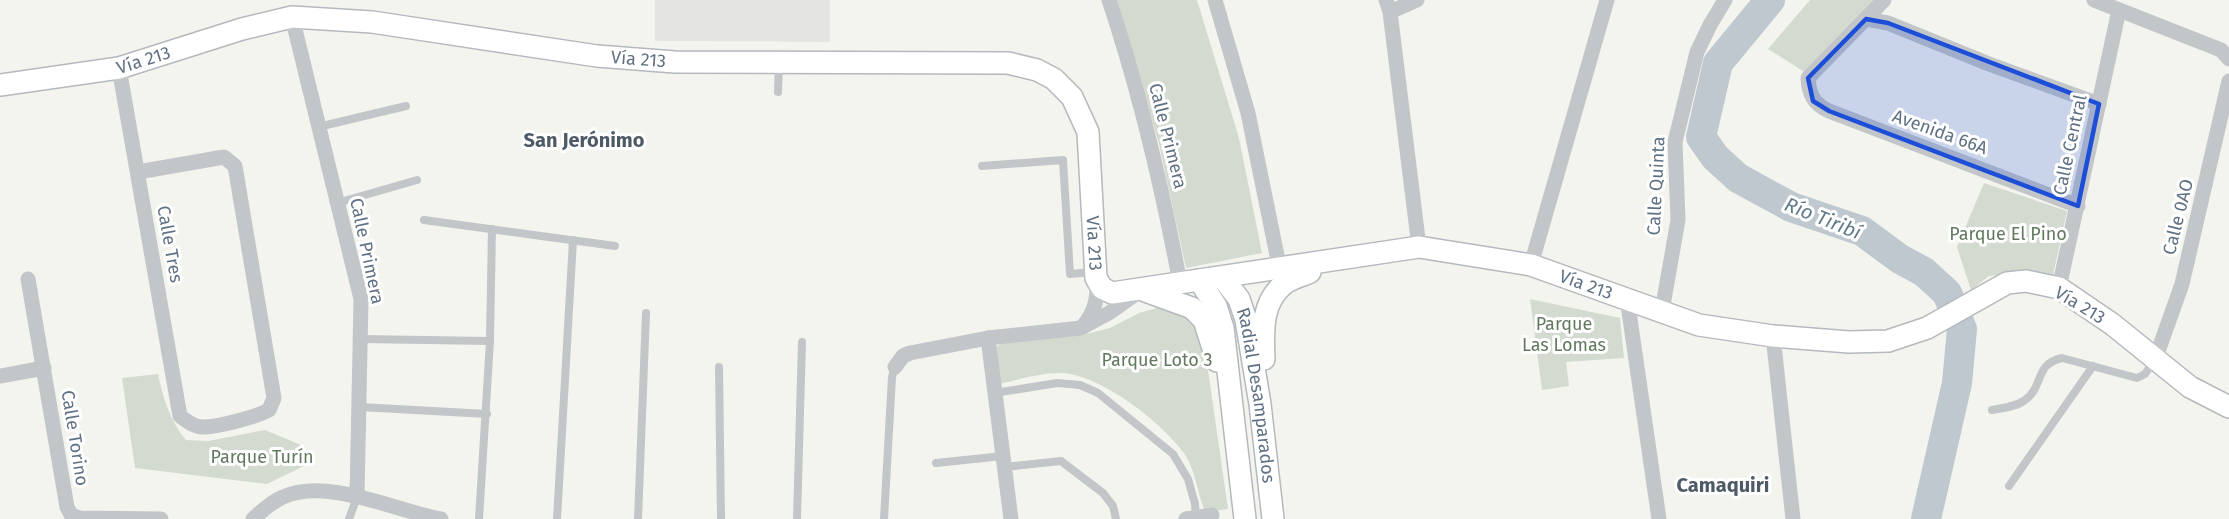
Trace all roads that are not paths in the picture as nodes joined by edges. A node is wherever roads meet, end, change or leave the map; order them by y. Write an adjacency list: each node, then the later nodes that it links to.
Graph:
1 (1109, 0): 37 (street, Calle Primera)
2 (1215, 0): 33 (street)
3 (1417, 0): 8 (street)
4 (1608, 0): 32 (street)
5 (1725, 0): 41 (street, Calle Quinta)
6 (1884, 0): 11 (street)
7 (2094, 0): 10 (street)
8 (1388, 6): 30 (street)
9 (296, 9): 13 (main road, Vía 213); 14 (main road, Vía 213); 20 (street, Calle Primera)
10 (2119, 10): 12 (street); 18 (street, Calle Central)
11 (1866, 19): 18 (street); 25 (street, Avenida 66A)
12 (2225, 54)
13 (778, 63): 17 (lane); 34 (main road, Vía 213)
14 (119, 68): 16 (main road, Vía 213); 22 (street, Calle Tres)
15 (2229, 81): 50 (street, Calle 0AO)
16 (0, 85)
17 (778, 92)
18 (2099, 104): 25 (street, Calle Central)
19 (406, 106): 20 (lane)
20 (318, 127): 24 (street, Calle Primera)
21 (982, 166): 34 (lane)
22 (138, 172): 22 (street, Calle Tres)
23 (417, 180): 24 (lane)
24 (337, 203): 47 (street, Calle Primera)
25 (2078, 206): 38 (street, Calle Central)
26 (424, 220): 27 (lane)
27 (492, 230): 28 (lane); 48 (lane)
28 (573, 240): 29 (lane); 74 (lane)
29 (615, 246)
30 (1419, 247): 31 (main road, Vía 213); 32 (main road, Vía 213)
31 (1347, 257): 33 (main road, Vía 213); 43 (main road)
32 (1531, 265): 40 (main road, Vía 213)
33 (1280, 270): 35 (main road, Vía 213); 43 (main road)
34 (1096, 275): 39 (main road, Vía 213); 44 (street)
35 (1222, 277): 37 (main road, Vía 213); 58 (main road, Radial Desamparados)
36 (28, 279): 54 (street, Calle Torino)
37 (1189, 282): 39 (main road, Vía 213); 57 (main road, Radial Desamparados)
38 (2059, 288): 45 (main road, Vía 213); 50 (main road, Vía 213)
39 (1142, 290): 44 (street); 57 (main road)
40 (1627, 298): 41 (main road, Vía 213); 83 (street)
41 (1662, 311): 45 (main road, Vía 213)
42 (646, 314): 75 (lane)
43 (1263, 323): 58 (main road)
44 (1081, 328): 46 (street)
45 (1773, 336): 84 (street)
46 (988, 338): 53 (street); 56 (street)
47 (361, 339): 48 (lane); 60 (street, Calle Primera)
48 (490, 341): 62 (lane)
49 (802, 342): 77 (lane)
50 (2155, 360): 51 (lane); 59 (main road, Vía 213)
51 (2093, 366): 61 (lane); 65 (lane)
52 (719, 367): 76 (lane)
53 (895, 367): 78 (lane)
54 (44, 368): 55 (street); 70 (street, Calle Torino)
55 (0, 376)
56 (995, 393): 63 (street); 69 (lane)
57 (1232, 403): 81 (main road, Radial Desamparados)
58 (1260, 404): 82 (main road, Radial Desamparados)
59 (2229, 406)
60 (360, 407): 62 (lane); 66 (street, Calle Primera)
61 (1992, 410)
62 (487, 414): 73 (lane)
63 (1004, 461): 64 (lane); 79 (street); 80 (lane)
64 (936, 463)
65 (2009, 486)
66 (357, 497): 68 (street); 71 (street); 72 (lane)
67 (1212, 515): 69 (street)
68 (433, 518)
69 (1191, 518)
70 (160, 519)
71 (253, 519)
72 (348, 519)
73 (479, 519)
74 (557, 519)
75 (638, 519)
76 (721, 519)
77 (797, 519)
78 (884, 519)
79 (1011, 519)
80 (1116, 519)
81 (1245, 519)
82 (1273, 519)
83 (1659, 519)
84 (1793, 519)

